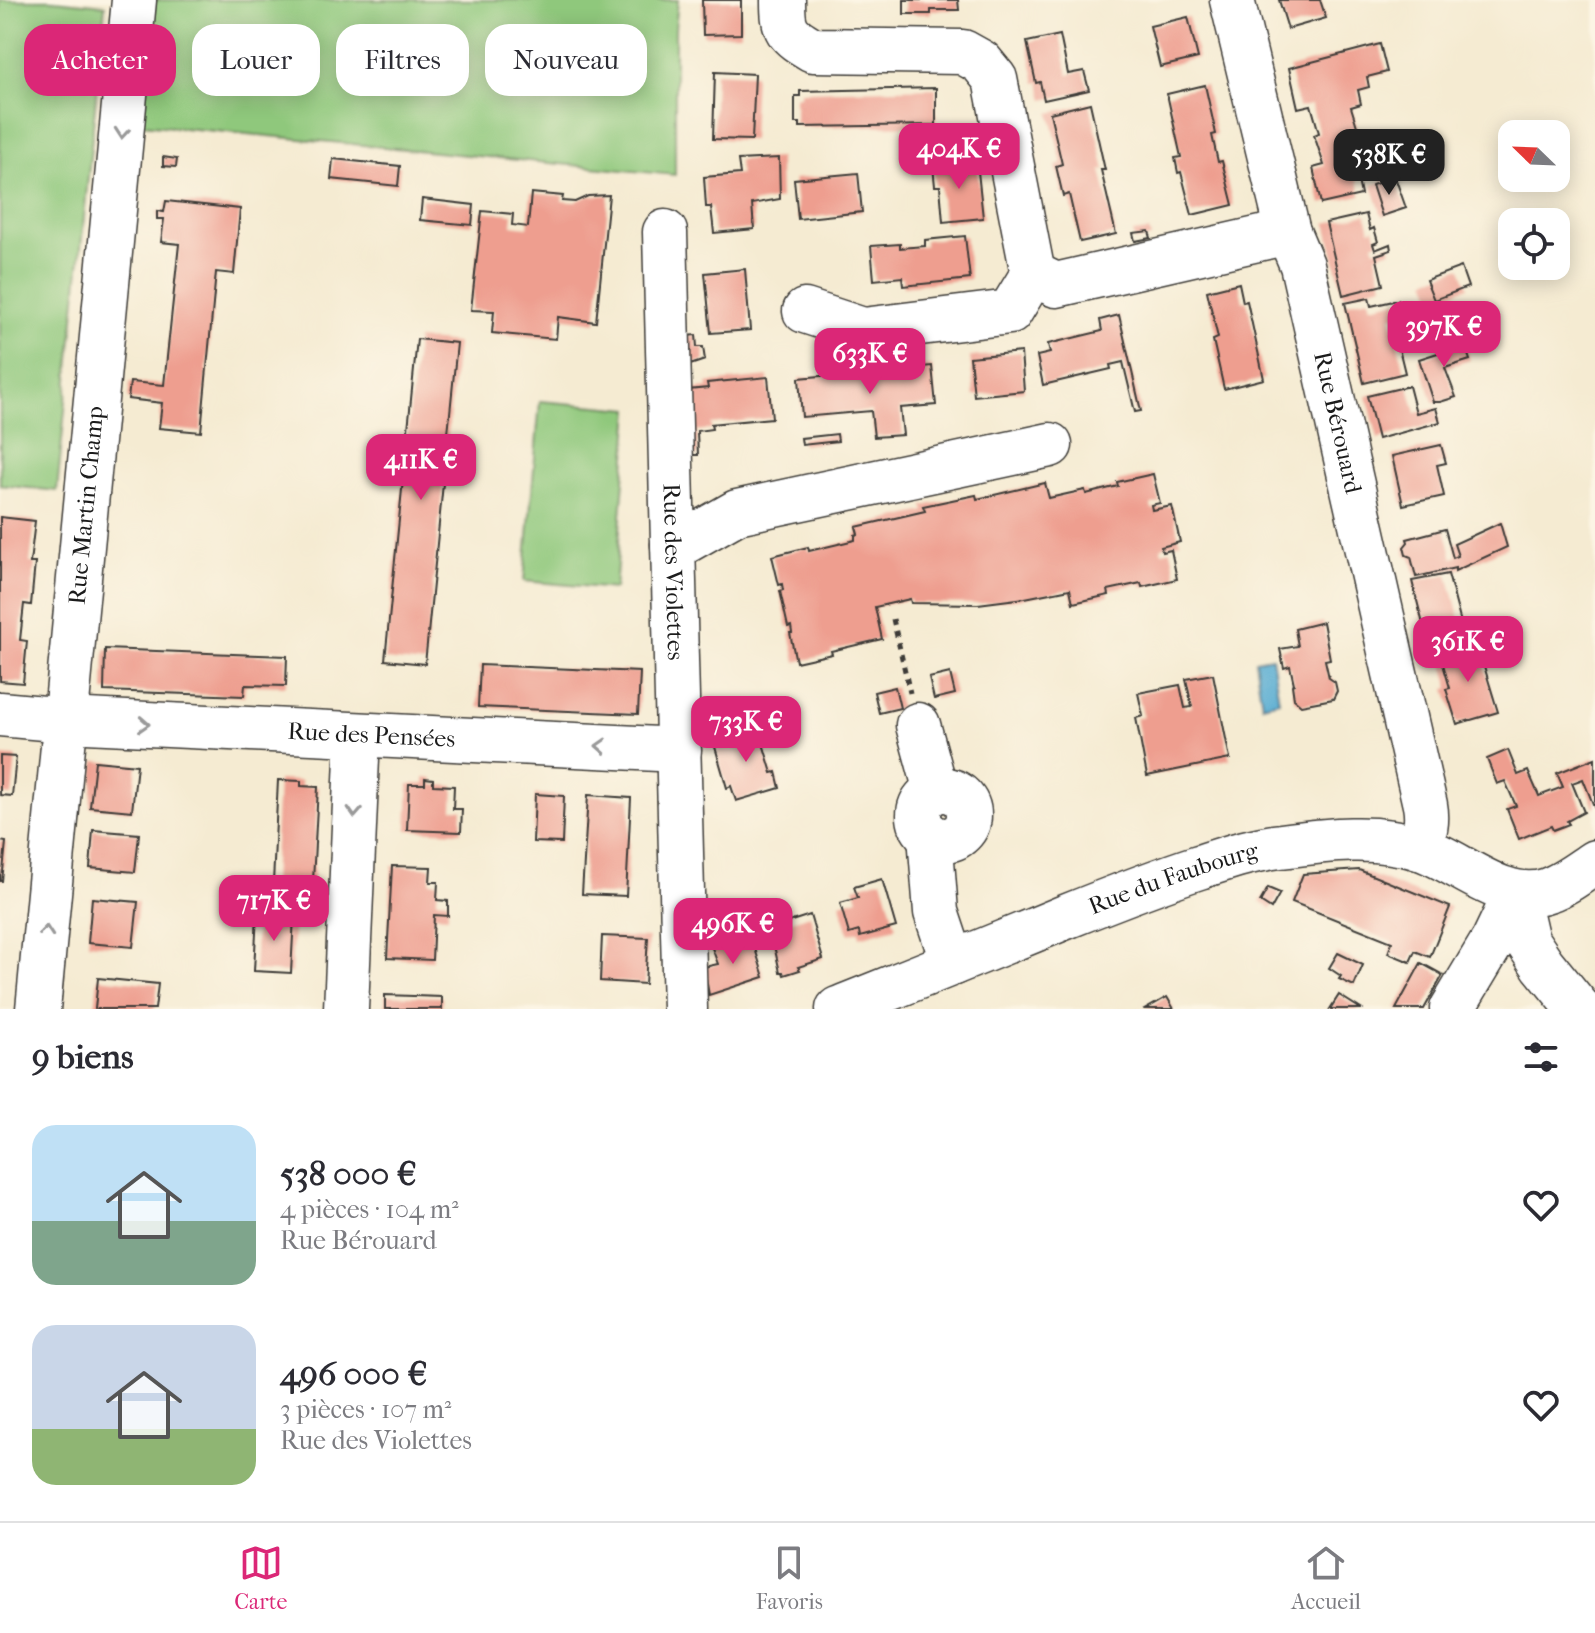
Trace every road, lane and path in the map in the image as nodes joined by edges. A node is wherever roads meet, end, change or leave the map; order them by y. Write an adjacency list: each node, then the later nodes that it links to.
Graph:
1 (134, 0): 12 (street, Rue Martin Champ, one-way to 12)
2 (783, 0): 6 (street)
3 (1232, 0): 5 (street, Rue Bérouard)
4 (665, 232): 9 (street, Rue des Violettes)
5 (1288, 232): 6 (street); 16 (street, Rue Bérouard)
6 (1033, 274): 7 (street)
7 (805, 311)
8 (1050, 445): 9 (street)
9 (673, 545): 15 (street, Rue des Violettes)
10 (893, 619): 13 (path)
11 (0, 714): 12 (street, Rue des Pensées)
12 (66, 720): 14 (street, Rue des Pensées, one-way to 14); 20 (street, Rue Martin Champ, one-way to 12)
13 (918, 725): 19 (street)
14 (358, 735): 15 (street, Rue des Pensées, one-way to 14); 21 (street, one-way to 21)
15 (679, 750): 22 (street, Rue des Violettes)
16 (1419, 848): 18 (street, Rue du Faubourg); 19 (street, Rue du Faubourg)
17 (1595, 862): 18 (street)
18 (1516, 893): 24 (street); 25 (street)
19 (953, 963): 23 (street, Rue du Faubourg)
20 (38, 1009)
21 (346, 1009)
22 (685, 1009)
23 (838, 1009)
24 (1452, 1009)
25 (1579, 1009)

